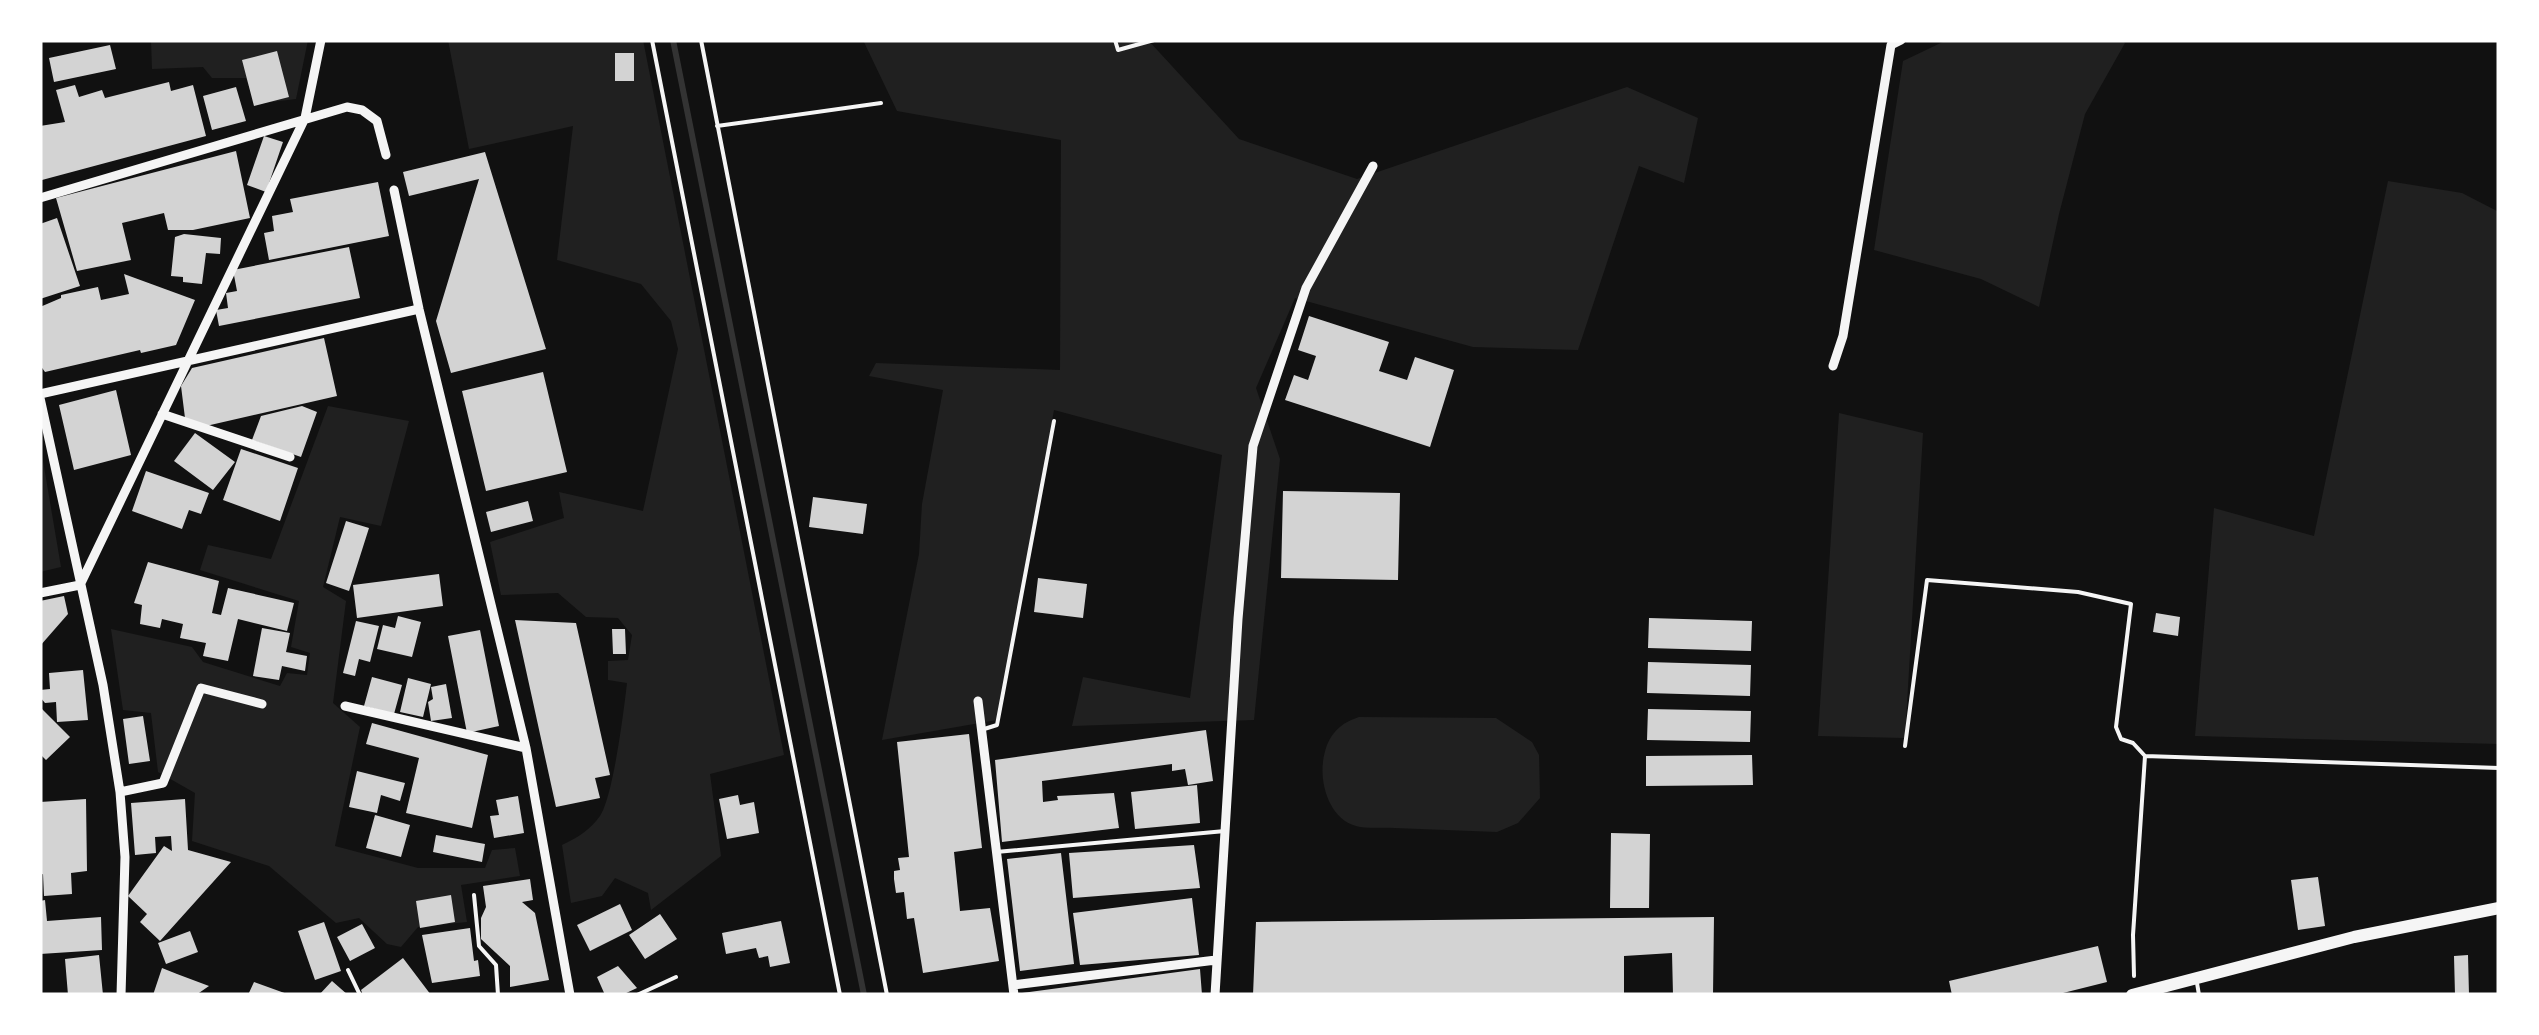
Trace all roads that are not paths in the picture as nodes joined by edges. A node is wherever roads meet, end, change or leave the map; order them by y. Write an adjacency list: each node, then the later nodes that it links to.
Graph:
1 (322, 40): 3 (street)
2 (1901, 40): 10 (street)
3 (305, 118): 4 (street); 7 (street); 9 (street)
4 (386, 155)
5 (1373, 166): 23 (street)
6 (394, 190): 8 (street)
7 (40, 198)
8 (418, 309): 9 (street); 21 (street)
9 (187, 358): 11 (street); 12 (street)
10 (1833, 366)
11 (40, 396): 15 (street)
12 (162, 414): 14 (street); 15 (street)
13 (1054, 421): 20 (lane)
14 (290, 457)
15 (80, 585): 16 (street); 22 (street)
16 (40, 594)
17 (978, 701): 20 (street)
18 (262, 704): 22 (street)
19 (345, 706): 21 (street)
20 (981, 730): 24 (street)
21 (526, 748): 35 (street)
22 (120, 792): 32 (street)
23 (1225, 830): 24 (lane); 27 (street)
24 (996, 852): 31 (street)
25 (474, 896): 34 (lane)
26 (2499, 908): 30 (main road)
27 (1216, 960): 31 (street); 37 (street)
28 (348, 970): 33 (lane)
29 (676, 977): 36 (lane)
30 (2196, 978): 38 (main road); 39 (lane)
31 (1014, 990)
32 (121, 995)
33 (360, 995)
34 (498, 995)
35 (570, 995)
36 (636, 995)
37 (1216, 995)
38 (2133, 995)
39 (2199, 995)

